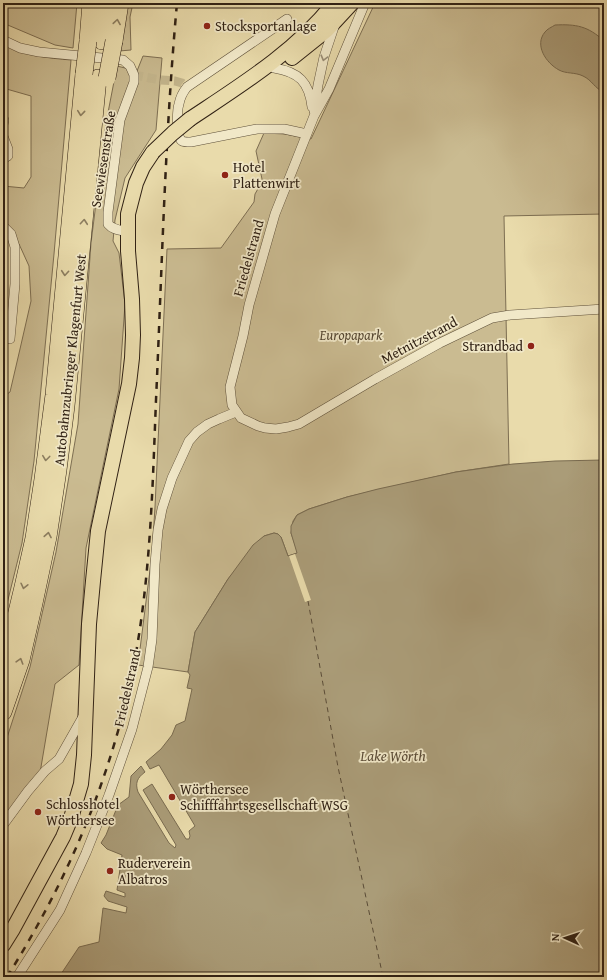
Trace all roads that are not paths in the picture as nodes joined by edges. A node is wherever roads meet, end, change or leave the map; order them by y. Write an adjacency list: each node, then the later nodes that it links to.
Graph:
1 (91, 3): 9 (highway, Autobahnzubringer Klagenfurt West)
2 (105, 3): 9 (highway, Autobahnzubringer Klagenfurt West)
3 (120, 3): 9 (highway, one-way to 3)
4 (365, 3): 7 (street, Friedelstrand)
5 (339, 10): 7 (street); 10 (main road); 12 (main road); 13 (street, Friedelstrand, one-way to 13)
6 (287, 19): 16 (street)
7 (353, 33): 13 (street, Friedelstrand)
8 (3, 40): 20 (street, Seewiesenstraße)
9 (101, 41): 11 (highway, Autobahnzubringer Klagenfurt West, bridge); 11 (highway, bridge)
10 (274, 68): 12 (main road); 13 (street)
11 (97, 76): 24 (highway, Autobahnzubringer Klagenfurt West, one-way to 24); 25 (highway, Autobahnzubringer Klagenfurt West, one-way to 11)
12 (244, 83): 20 (main road, bridge)
13 (314, 116): 16 (street, Friedelstrand)
14 (3, 118): 15 (street)
15 (3, 125)
16 (307, 134): 23 (street, Friedelstrand)
17 (3, 136): 18 (street)
18 (3, 159)
19 (3, 226): 22 (street)
20 (128, 232): 26 (main road)
21 (604, 309): 23 (street, Metnitzstrand)
22 (10, 339)
23 (236, 412): 29 (street, Friedelstrand)
24 (3, 670)
25 (3, 712)
26 (85, 714): 27 (street); 28 (main road)
27 (3, 825)
28 (3, 944)
29 (17, 977)

